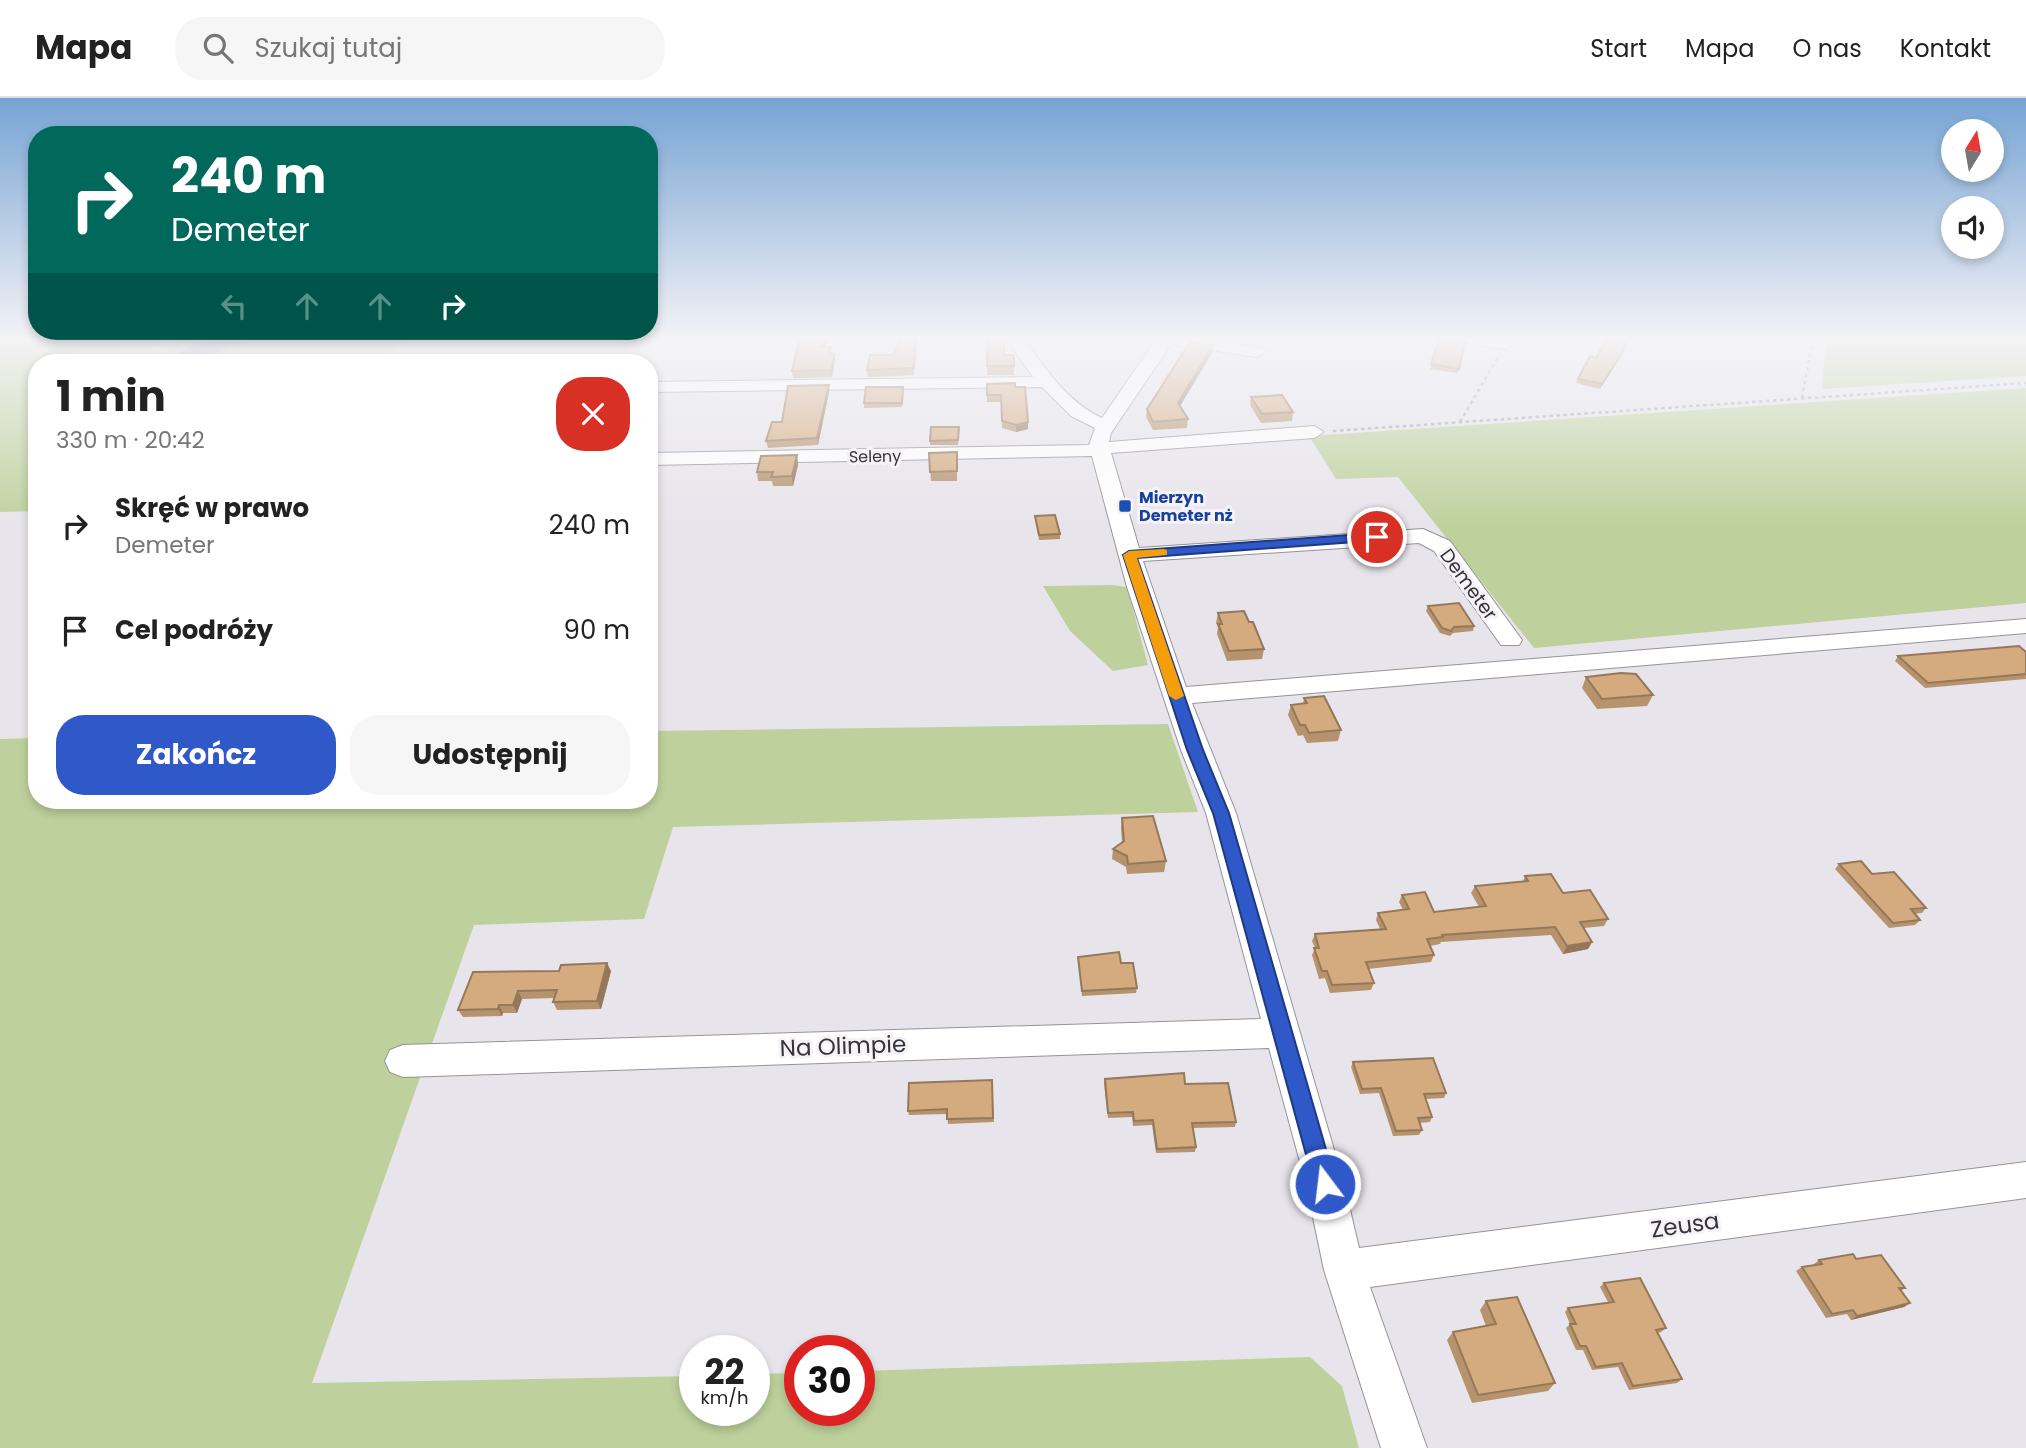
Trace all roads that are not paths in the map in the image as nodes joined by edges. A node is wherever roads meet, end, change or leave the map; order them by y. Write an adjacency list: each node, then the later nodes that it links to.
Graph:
1 (1067, 401): 4 (street)
2 (1127, 401): 4 (street)
3 (1314, 432): 4 (street, Seleny)
4 (1103, 438): 5 (street, Seleny); 6 (street)
5 (658, 459)
6 (1129, 555): 8 (street, Demeter); 9 (street)
7 (2026, 626): 9 (street)
8 (1510, 640)
9 (1177, 696): 10 (street)
10 (1283, 1033): 11 (street, Na Olimpie); 13 (street)
11 (403, 1062)
12 (2026, 1180): 13 (street, Zeusa)
13 (1344, 1270): 14 (street)
14 (1404, 1448)

